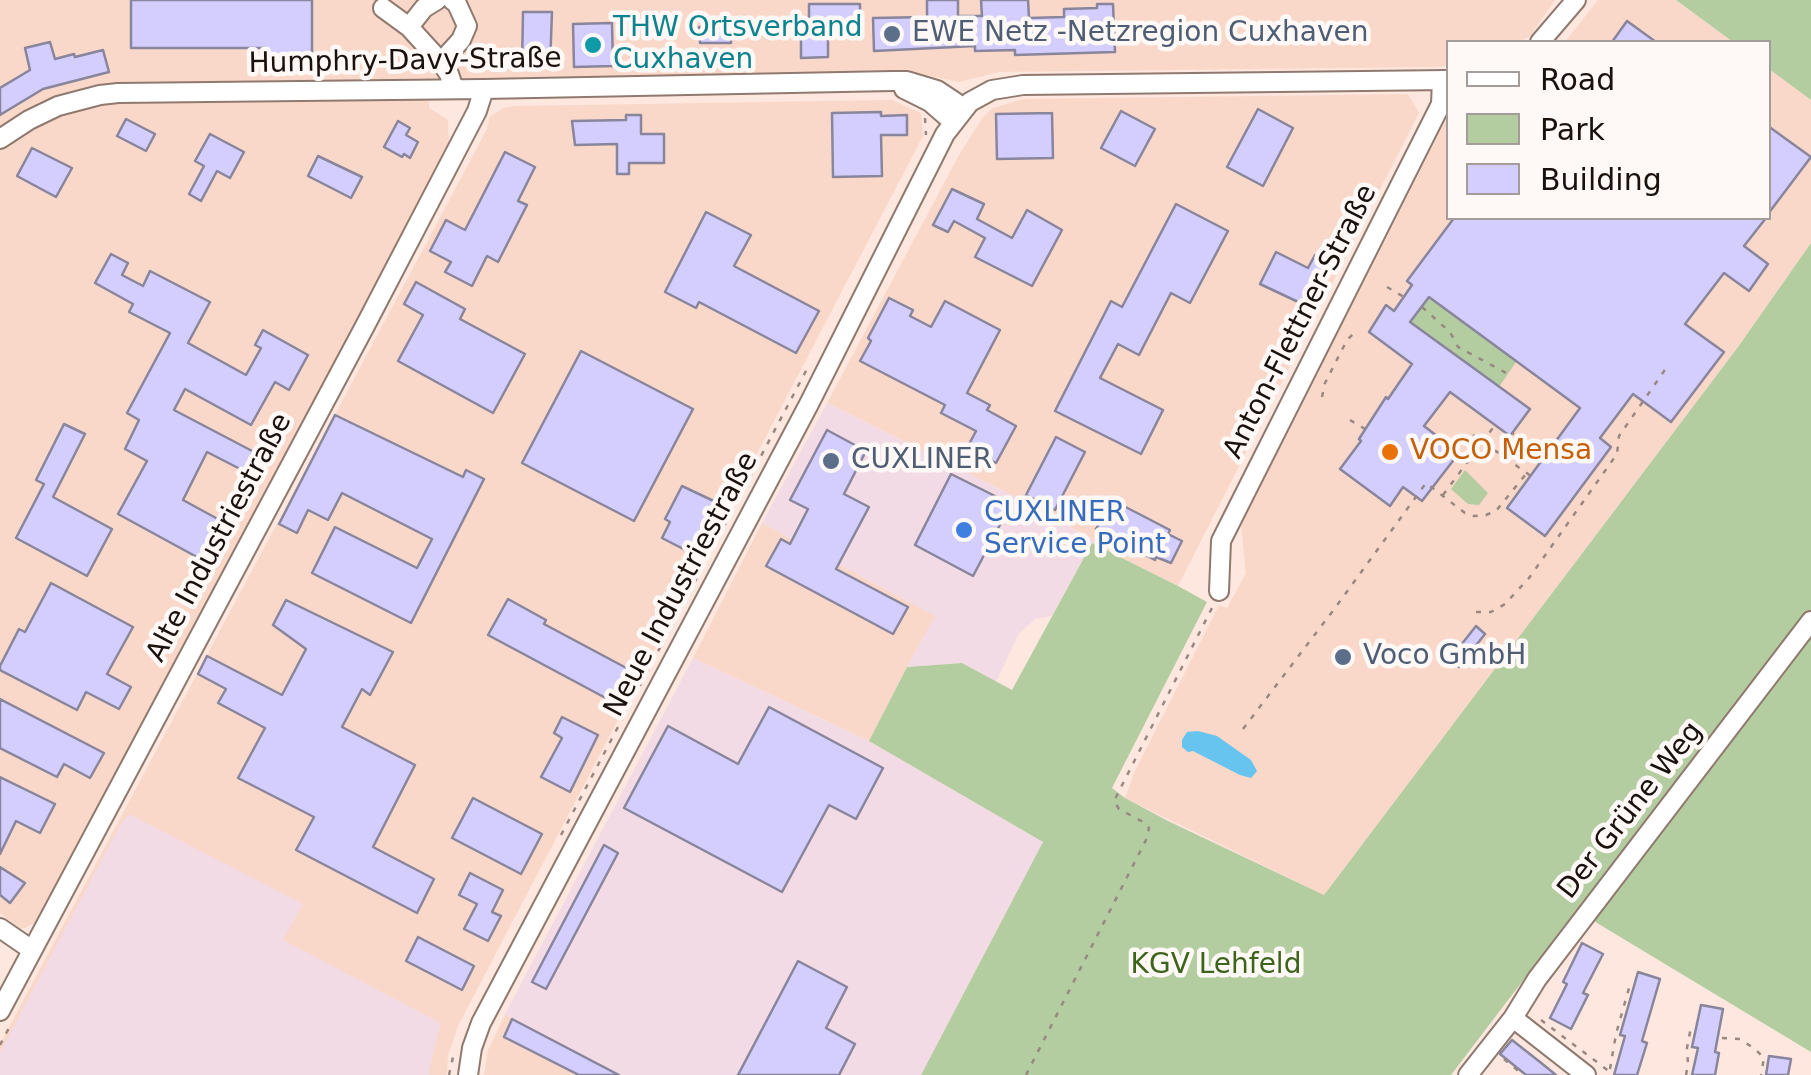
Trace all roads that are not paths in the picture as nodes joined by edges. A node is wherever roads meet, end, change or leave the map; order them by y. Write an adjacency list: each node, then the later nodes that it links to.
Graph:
1 (437, 0): 6 (street)
2 (452, 0): 9 (street)
3 (1576, 0): 7 (street)
4 (1584, 0): 8 (street)
5 (383, 8): 6 (street)
6 (408, 26): 9 (street)
7 (1542, 40)
8 (1552, 40)
9 (442, 62): 12 (street)
10 (1446, 79): 13 (street); 15 (street, Anton-Flettner-Straße)
11 (484, 89): 12 (street, Humphry-Davy-Straße); 13 (street, Humphry-Davy-Straße); 18 (street, Alte Industriestraße)
12 (454, 90): 14 (street, Humphry-Davy-Straße)
13 (958, 115): 21 (street, Neue Industriestraße)
14 (0, 140)
15 (1216, 598)
16 (1811, 622): 20 (street, Der Grüne Weg)
17 (0, 928): 18 (street)
18 (32, 950): 19 (street, Alte Industriestraße)
19 (0, 1011)
20 (1512, 1018): 22 (street, Der Grüne Weg); 23 (street)
21 (468, 1075)
22 (1468, 1075)
23 (1586, 1075)

